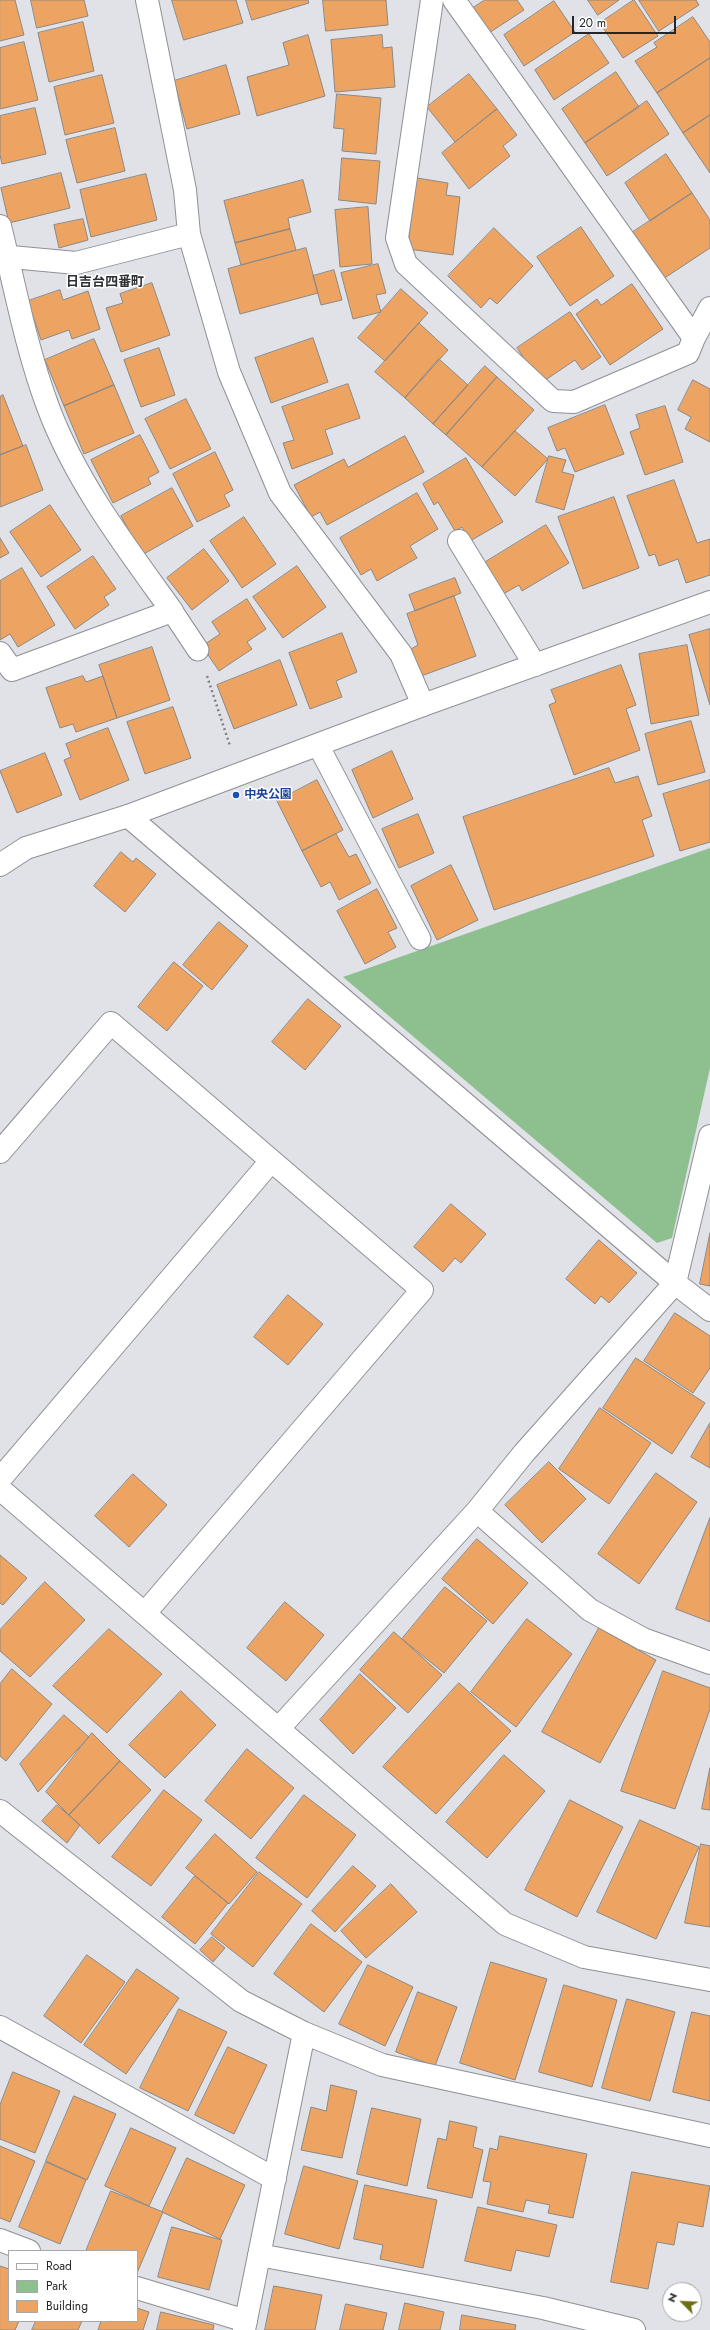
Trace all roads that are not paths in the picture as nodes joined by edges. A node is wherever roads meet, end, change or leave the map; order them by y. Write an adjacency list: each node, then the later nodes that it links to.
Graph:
1 (148, 0): 5 (street)
2 (432, 0): 8 (street)
3 (454, 0): 8 (street)
4 (0, 226): 6 (street)
5 (189, 234): 6 (street); 15 (street)
6 (4, 256): 11 (street)
7 (710, 308): 8 (street)
8 (694, 338)
9 (459, 541): 14 (street)
10 (710, 602): 14 (street)
11 (172, 611): 12 (lane); 13 (street)
12 (198, 650)
13 (0, 653)
14 (536, 665): 15 (street)
15 (423, 705): 16 (street)
16 (318, 745): 17 (street); 19 (lane)
17 (128, 816): 18 (street); 23 (street)
18 (0, 865)
19 (420, 940)
20 (710, 1136): 23 (street)
21 (0, 1152): 22 (street)
22 (271, 1161): 25 (street); 28 (street)
23 (674, 1283): 24 (street); 27 (street)
24 (710, 1310)
25 (0, 1479)
26 (0, 1489): 28 (street)
27 (477, 1511): 29 (street); 30 (street)
28 (145, 1613): 30 (street)
29 (710, 1663)
30 (279, 1728): 32 (street)
31 (0, 1811): 34 (street)
32 (710, 1980)
33 (0, 2027): 36 (street)
34 (304, 2033): 35 (street); 36 (street)
35 (710, 2136)
36 (275, 2179): 39 (street)
37 (0, 2240): 38 (street)
38 (26, 2250)
39 (260, 2255): 41 (street); 42 (street)
40 (138, 2288): 41 (street)
41 (245, 2326)
42 (634, 2330)

